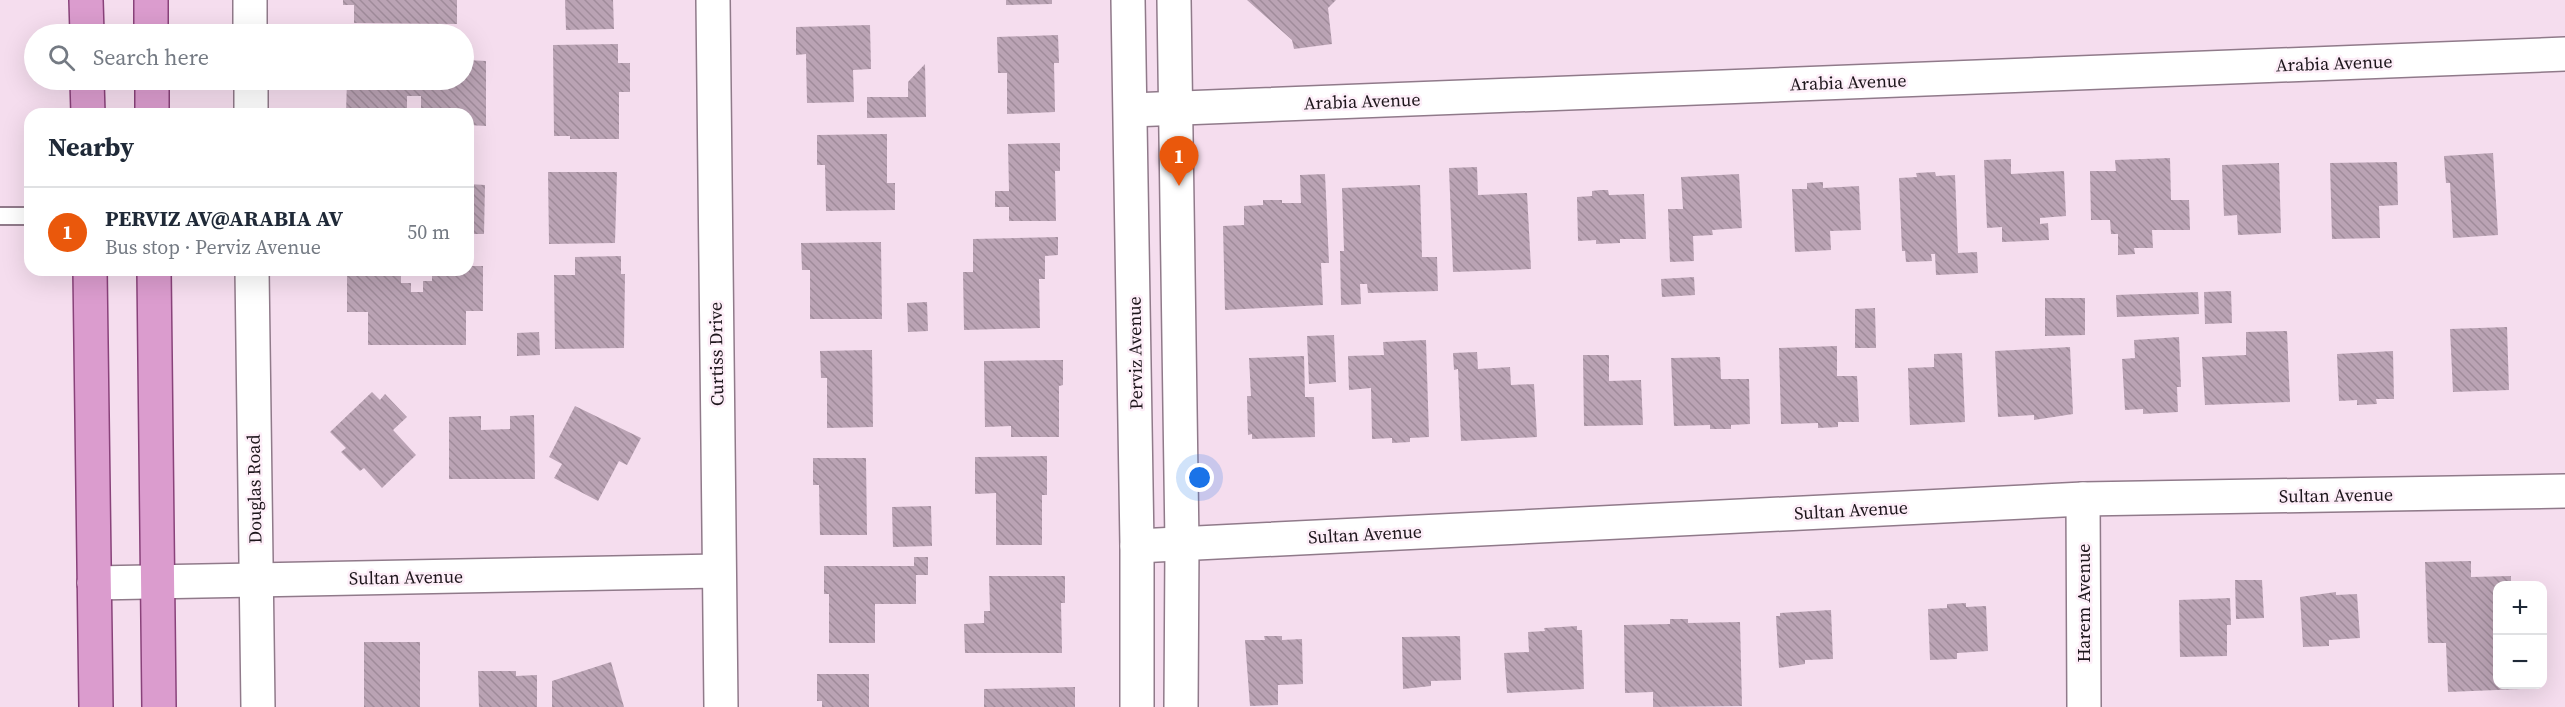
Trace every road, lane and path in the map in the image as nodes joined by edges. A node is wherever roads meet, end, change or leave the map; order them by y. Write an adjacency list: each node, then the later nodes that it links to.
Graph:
1 (86, 0): 7 (main road)
2 (151, 0): 8 (main road)
3 (250, 0): 9 (street)
4 (713, 0): 28 (street, Curtiss Drive)
5 (1128, 0): 18 (street, Perviz Avenue)
6 (1174, 0): 17 (street)
7 (87, 24)
8 (151, 24)
9 (250, 24)
10 (2565, 54): 17 (street, Arabia Avenue)
11 (87, 90): 14 (main road)
12 (152, 90): 15 (main road)
13 (251, 90): 16 (street)
14 (88, 108)
15 (152, 108)
16 (251, 108)
17 (1175, 108): 18 (street, Arabia Avenue); 26 (street)
18 (1131, 110): 27 (street, Perviz Avenue)
19 (0, 216): 20 (lane)
20 (24, 216)
21 (90, 276): 31 (main road)
22 (154, 276): 30 (main road)
23 (252, 276): 29 (street, Douglas Road)
24 (2565, 491): 25 (street, Sultan Avenue)
25 (2083, 498): 26 (street, Sultan Avenue); 38 (street, Harem Avenue)
26 (1182, 544): 27 (street, Sultan Avenue); 37 (street)
27 (1137, 546): 36 (street, Perviz Avenue)
28 (718, 571): 29 (street, Sultan Avenue); 35 (street, Curtiss Drive)
29 (255, 580): 30 (street, Sultan Avenue); 34 (street, Douglas Road)
30 (158, 582): 31 (street, Sultan Avenue); 33 (main road)
31 (94, 583): 32 (main road)
32 (96, 707)
33 (159, 707)
34 (258, 707)
35 (721, 707)
36 (1137, 707)
37 (1181, 707)
38 (2084, 707)

